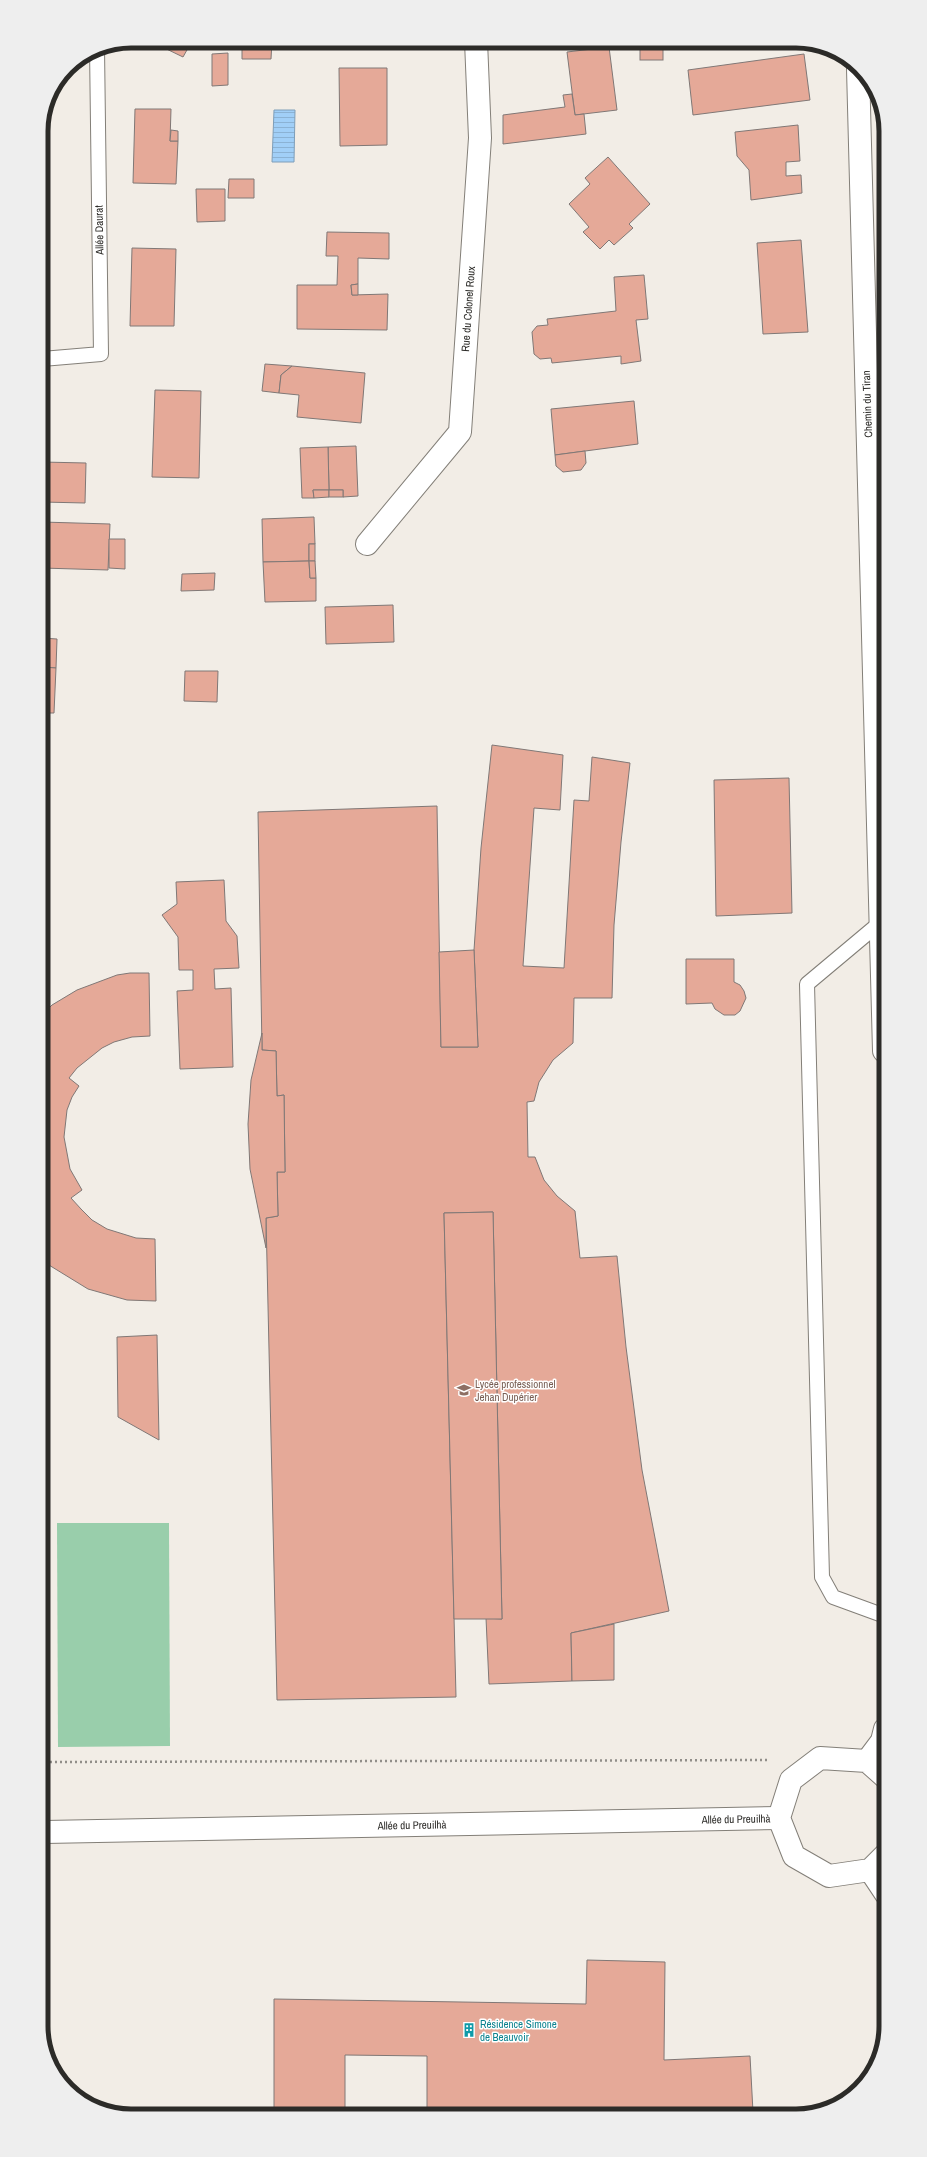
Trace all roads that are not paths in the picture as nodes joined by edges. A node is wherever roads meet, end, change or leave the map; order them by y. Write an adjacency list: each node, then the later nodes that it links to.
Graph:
1 (476, 48): 5 (street, Rue du Colonel Roux)
2 (97, 55): 4 (lane, Allée Daurat)
3 (858, 76): 6 (street, Chemin du Tiran)
4 (48, 358)
5 (367, 544)
6 (879, 848)
7 (879, 924): 8 (lane)
8 (879, 1614)
9 (879, 1745): 10 (street)
10 (867, 1760): 11 (street); 12 (street)
11 (879, 1771)
12 (779, 1818): 13 (street, Allée du Preuilhà); 15 (street)
13 (48, 1832)
14 (879, 1861): 15 (street)
15 (870, 1870): 16 (street)
16 (879, 1884)

